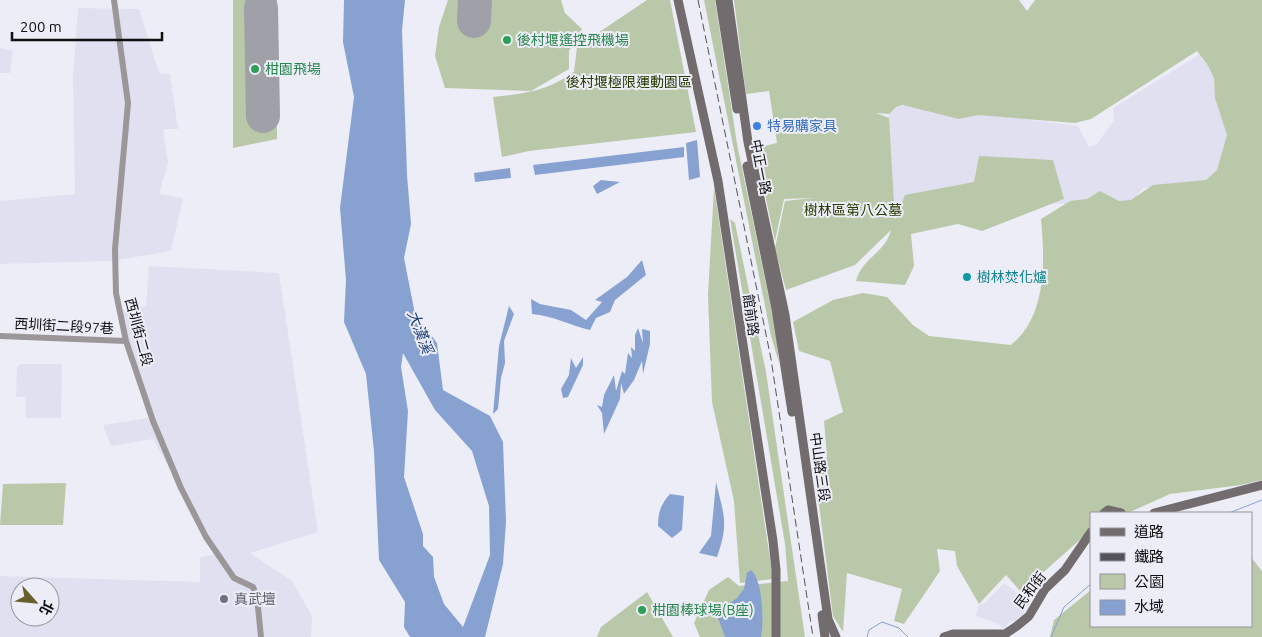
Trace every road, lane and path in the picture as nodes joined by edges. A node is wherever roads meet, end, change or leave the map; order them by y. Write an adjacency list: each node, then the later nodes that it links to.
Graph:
1 (114, 0): 8 (street, 西圳街二段)
2 (678, 0): 14 (main road, 館前路)
3 (720, 0): 6 (main road, 中正一路)
4 (728, 0): 5 (main road, 中正一路)
5 (782, 299): 12 (main road, 中山路三段)
6 (776, 309): 12 (main road, 中山路三段)
7 (0, 336): 8 (street, 西圳街二段97巷)
8 (126, 341): 13 (street, 西圳街二段)
9 (1262, 486): 10 (main road)
10 (1158, 512)
11 (1090, 533): 18 (main road, 民和街)
12 (826, 621): 15 (main road, 中山路三段); 16 (main road); 17 (main road, 中山路三段)
13 (261, 637)
14 (776, 637)
15 (824, 637)
16 (829, 637)
17 (836, 637)
18 (944, 637)

